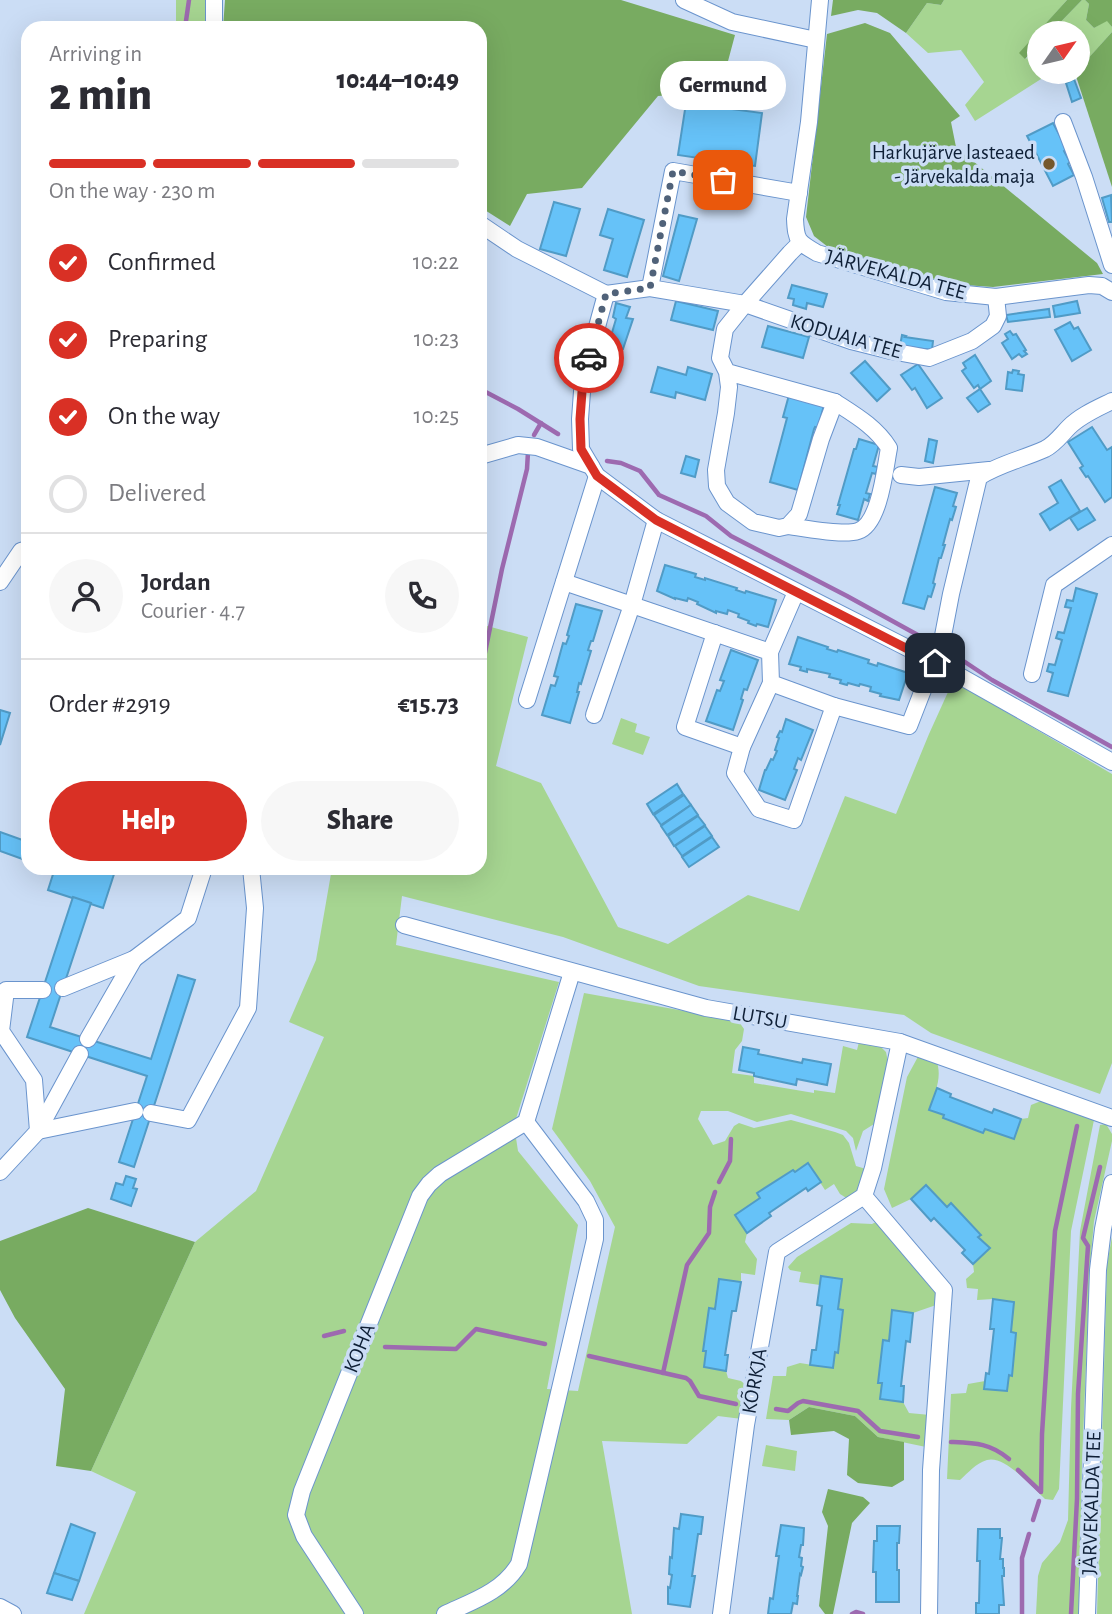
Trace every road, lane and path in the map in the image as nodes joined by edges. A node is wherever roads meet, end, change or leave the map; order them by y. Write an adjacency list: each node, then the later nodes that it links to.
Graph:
1 (214, 0): 4 (street)
2 (684, 0): 5 (street)
3 (820, 0): 5 (street, JÄRVEKALDA TEE)
4 (214, 21)
5 (816, 40): 7 (street, JÄRVEKALDA TEE)
6 (1063, 122): 10 (street)
7 (799, 193): 9 (street, JÄRVEKALDA TEE); 11 (street)
8 (487, 229): 13 (street)
9 (800, 243): 14 (street, JÄRVEKALDA TEE); 15 (street)
10 (1112, 265)
11 (650, 288): 13 (street); 15 (street)
12 (1112, 292): 14 (street, JÄRVEKALDA TEE)
13 (606, 294): 21 (street)
14 (996, 297): 15 (street, KODUAIA TEE)
15 (745, 304): 16 (street)
16 (727, 372): 18 (street); 24 (street)
17 (1112, 401): 20 (street)
18 (835, 402): 24 (street); 24 (street)
19 (487, 454): 21 (street)
20 (989, 470): 22 (street); 33 (street)
21 (594, 471): 23 (street); 28 (street)
22 (901, 475)
23 (656, 520): 29 (street); 30 (street)
24 (788, 526)
25 (1112, 545): 34 (street)
26 (21, 551): 27 (street)
27 (0, 582)
28 (564, 582): 30 (street); 36 (street)
29 (796, 592): 32 (street); 33 (street)
30 (632, 605): 31 (street); 38 (street)
31 (715, 633): 32 (street); 39 (street)
32 (770, 652): 35 (street)
33 (938, 653): 37 (street); 40 (street)
34 (1032, 674)
35 (771, 683): 37 (street); 39 (street)
36 (527, 701)
37 (834, 706): 39 (street)
38 (594, 715)
39 (742, 747)
40 (1112, 762)
41 (202, 875): 44 (street)
42 (252, 875): 53 (street)
43 (404, 925): 45 (street, LUTSU)
44 (134, 959): 46 (street); 48 (street)
45 (572, 972): 49 (street, LUTSU); 52 (street)
46 (63, 988)
47 (43, 990): 53 (street)
48 (88, 1039)
49 (900, 1042): 51 (street, LUTSU); 56 (street)
50 (80, 1054): 53 (street)
51 (1112, 1118)
52 (526, 1122): 59 (street, KOHA); 60 (street)
53 (38, 1131): 54 (street)
54 (0, 1172)
55 (1112, 1182): 63 (street, JÄRVEKALDA TEE)
56 (864, 1196): 61 (street, KÕRKJA); 62 (street)
57 (0, 1607): 58 (street)
58 (13, 1614)
59 (355, 1614)
60 (445, 1614)
61 (721, 1614)
62 (929, 1614)
63 (1087, 1614)

